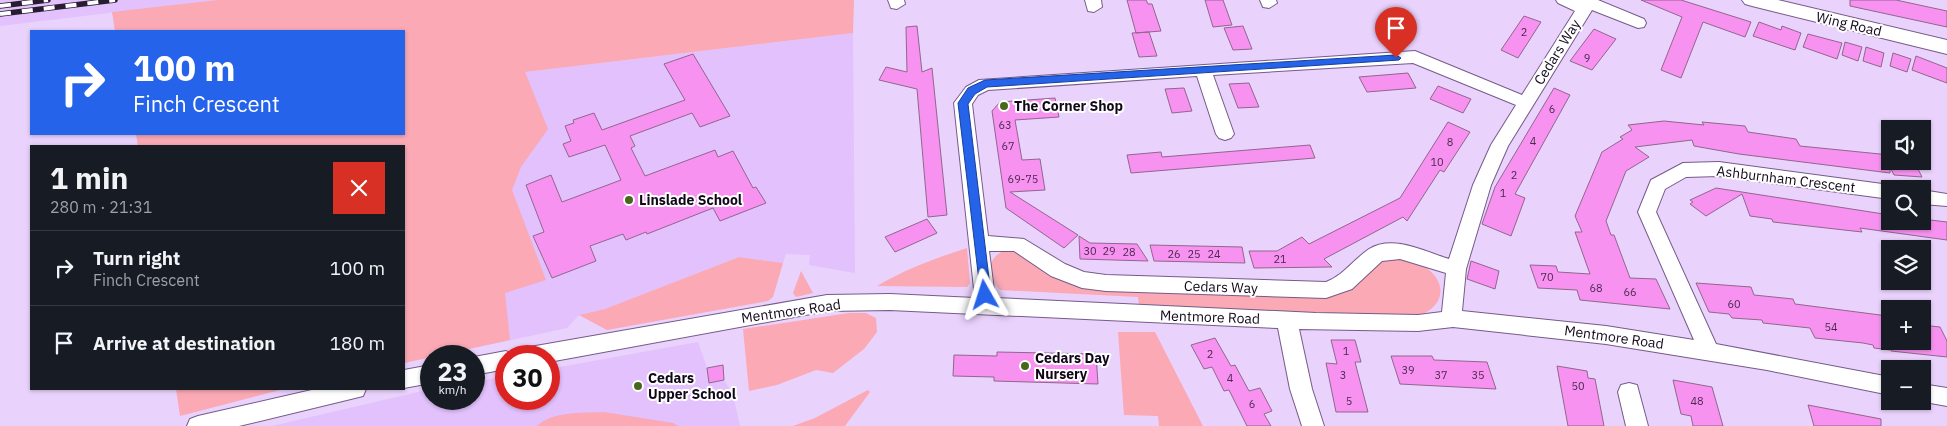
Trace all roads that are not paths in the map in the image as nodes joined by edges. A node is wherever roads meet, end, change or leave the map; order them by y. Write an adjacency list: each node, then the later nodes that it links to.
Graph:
1 (1564, 0): 3 (street)
2 (1752, 0): 5 (street, Wing Road)
3 (1588, 4): 4 (street); 7 (street, Cedars Way)
4 (1638, 23)
5 (1947, 47)
6 (1203, 71): 7 (street); 8 (street); 12 (street)
7 (1526, 103): 13 (street, Cedars Way)
8 (1225, 134)
9 (1881, 191): 18 (street, Ashburnham Crescent)
10 (1931, 197): 11 (street)
11 (1946, 198)
12 (979, 242): 13 (street, Cedars Way); 14 (street)
13 (1456, 269): 15 (street, Cedars Way)
14 (986, 307): 16 (street, Mentmore Road); 17 (street, Mentmore Road)
15 (1453, 319): 16 (street, Mentmore Road); 18 (street, Mentmore Road)
16 (1287, 320): 27 (street)
17 (560, 351)
18 (1709, 351): 21 (street, Mentmore Road)
19 (420, 376): 20 (street)
20 (405, 379)
21 (1881, 384)
22 (351, 390): 26 (street)
23 (1629, 392): 28 (street)
24 (1931, 394): 25 (street)
25 (1947, 397)
26 (198, 426)
27 (1313, 426)
28 (1636, 426)

